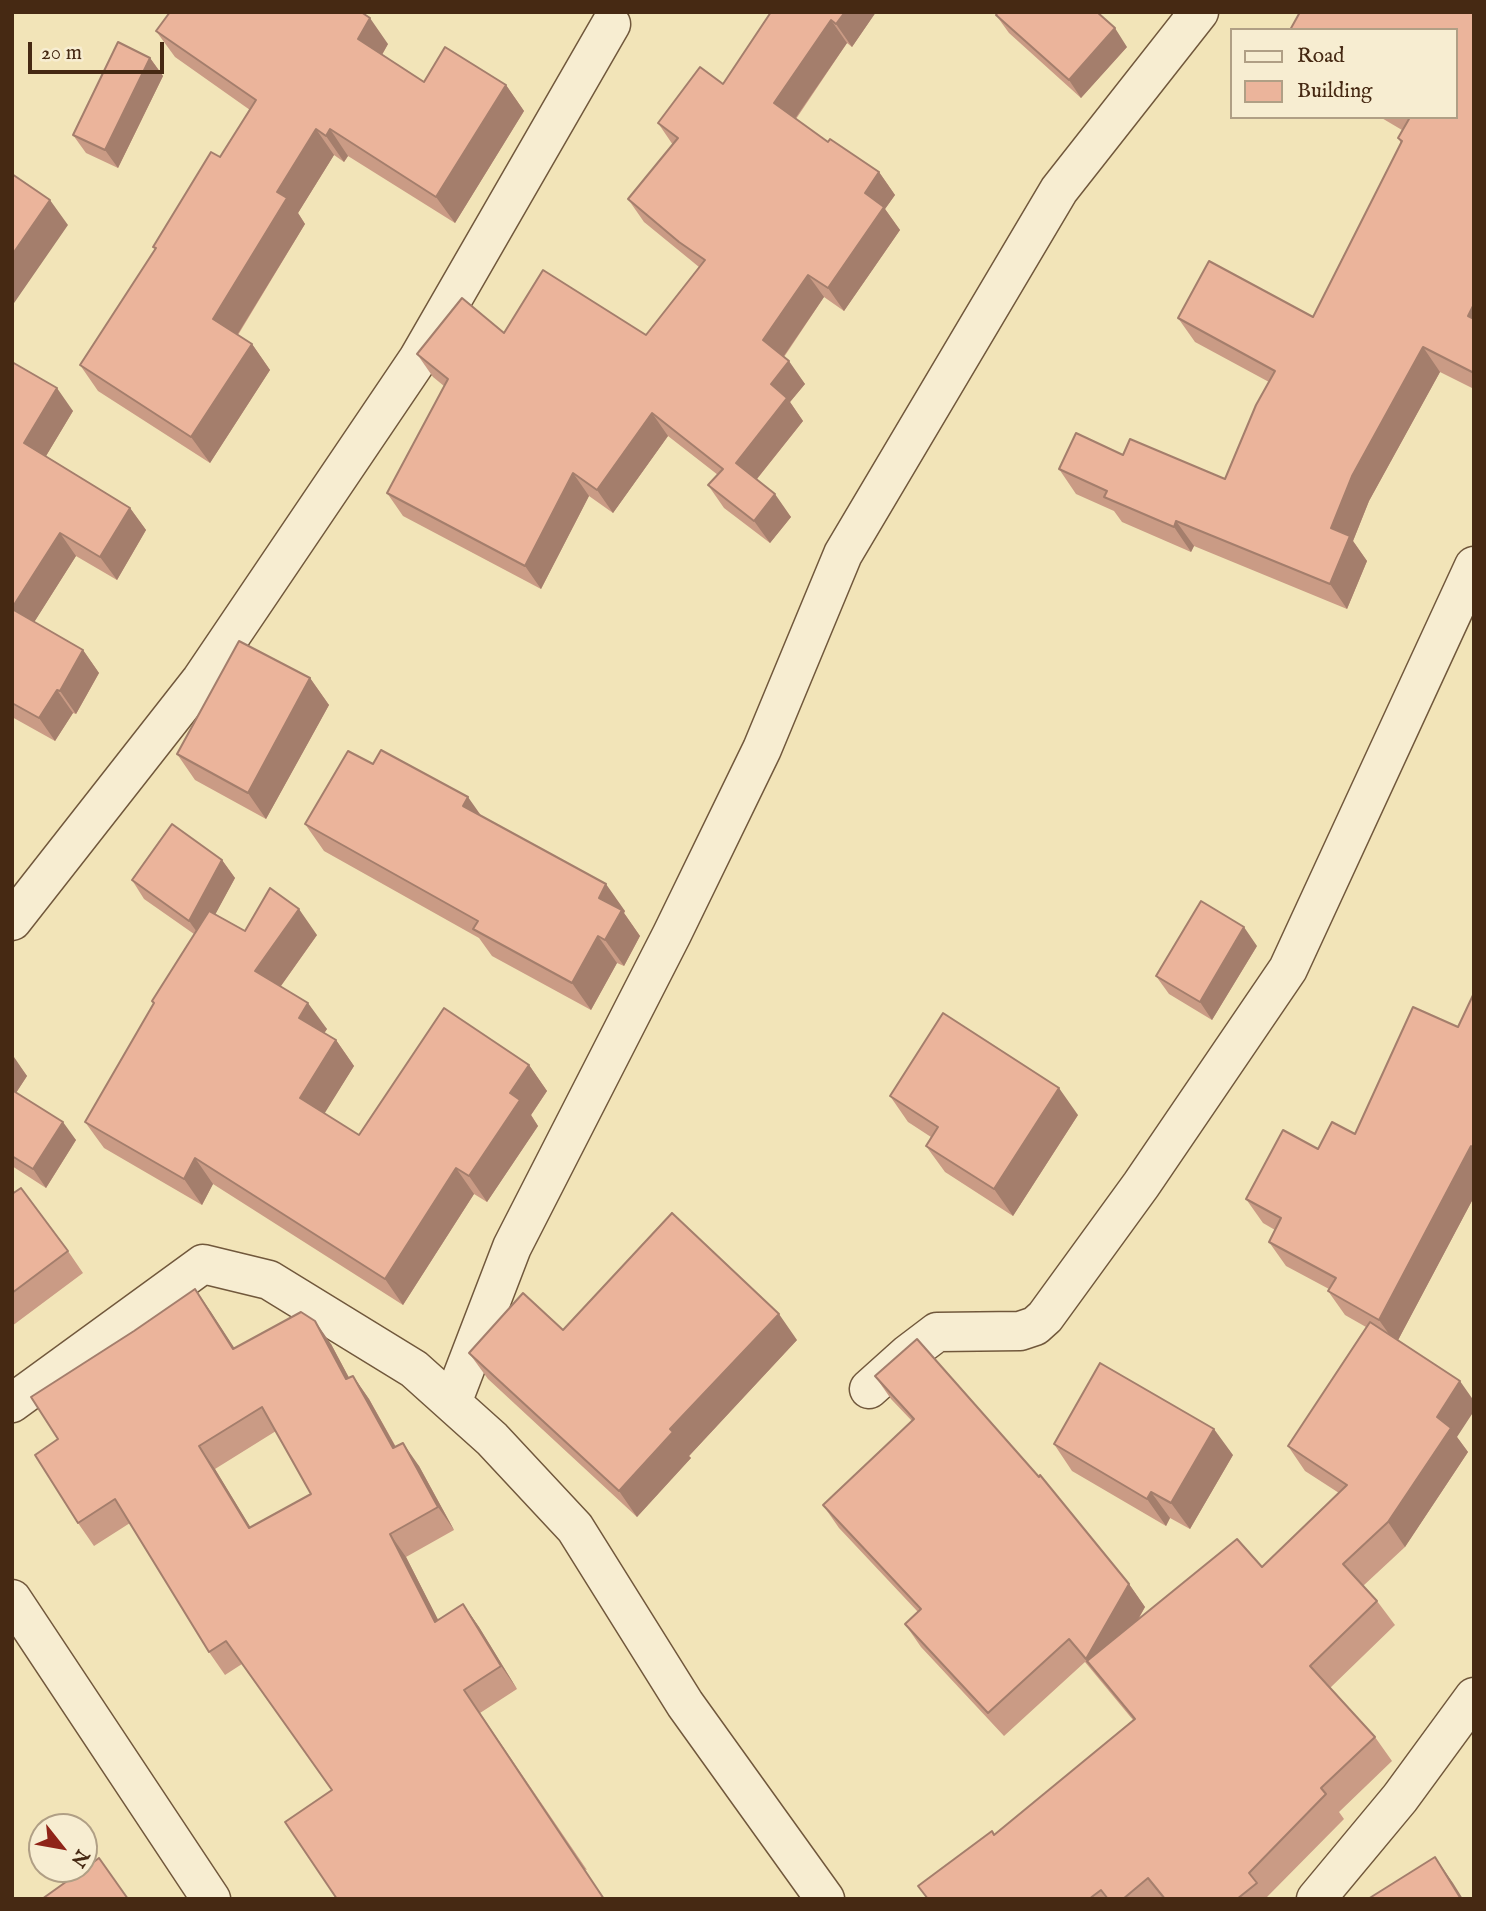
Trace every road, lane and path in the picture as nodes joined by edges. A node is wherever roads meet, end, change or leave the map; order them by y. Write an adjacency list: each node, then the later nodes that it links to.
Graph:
1 (1199, 12): 7 (street)
2 (611, 24): 4 (street)
3 (1474, 566): 5 (street)
4 (12, 921)
5 (869, 1389)
6 (12, 1403): 7 (street)
7 (452, 1403): 11 (street)
8 (12, 1599): 10 (street)
9 (1474, 1697): 12 (street)
10 (211, 1899)
11 (825, 1899)
12 (1316, 1899)

